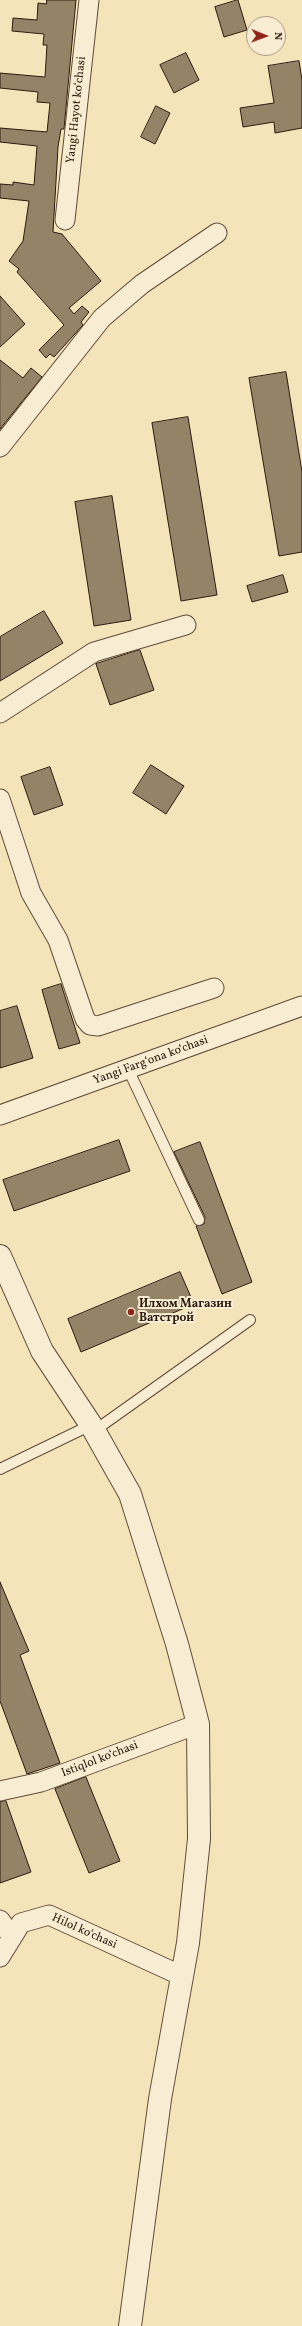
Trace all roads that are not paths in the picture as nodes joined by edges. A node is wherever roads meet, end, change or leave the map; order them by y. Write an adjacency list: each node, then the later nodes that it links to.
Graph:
1 (89, 0): 2 (street, Yangi Hayot koʻchasi)
2 (65, 220)
3 (217, 233): 4 (street)
4 (0, 446)
5 (186, 625): 6 (street)
6 (0, 713)
7 (0, 799): 8 (street)
8 (214, 988)
9 (302, 1006): 10 (street, Yangi Fargʻona koʻchasi)
10 (128, 1069): 11 (street, Yangi Fargʻona koʻchasi); 12 (lane)
11 (0, 1115)
12 (199, 1220)
13 (0, 1256): 15 (street)
14 (250, 1320): 15 (lane)
15 (93, 1428): 16 (lane); 17 (street)
16 (0, 1469)
17 (198, 1724): 18 (street, Istiqlol koʻchasi); 22 (street)
18 (0, 1791)
19 (0, 1920): 20 (street)
20 (12, 1937): 21 (street, Hilol koʻchasi); 22 (street, Hilol koʻchasi)
21 (0, 1957)
22 (182, 1976): 23 (street)
23 (130, 2326)

